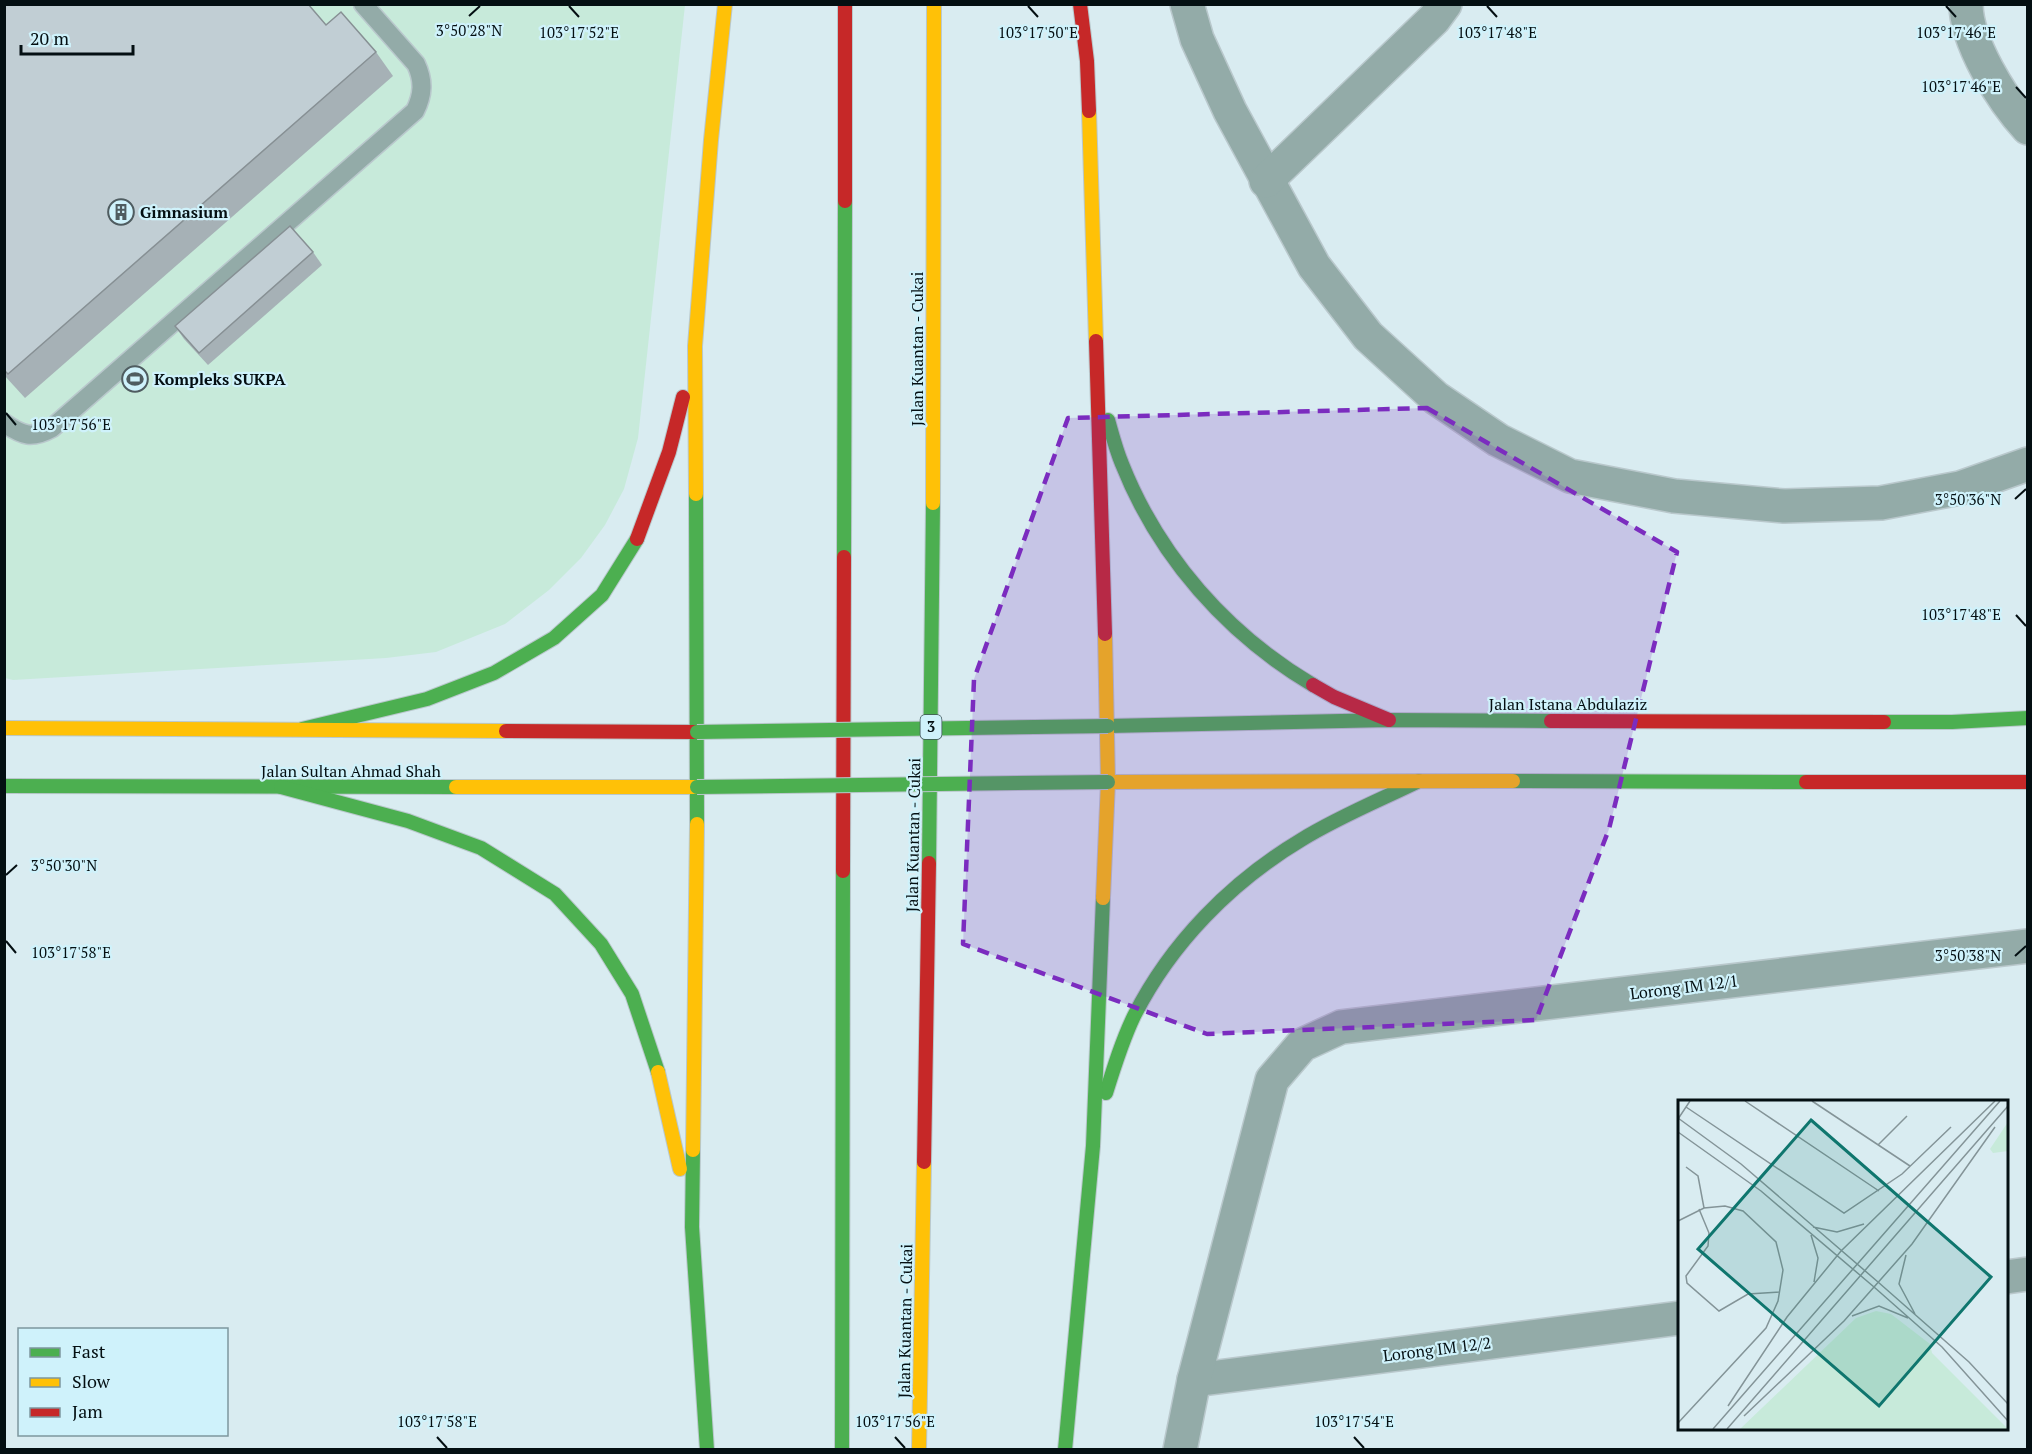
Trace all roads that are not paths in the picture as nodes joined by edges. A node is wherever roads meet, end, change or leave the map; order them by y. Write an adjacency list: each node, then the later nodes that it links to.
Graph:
1 (363, 4): 13 (lane)
2 (725, 4): 11 (main road)
3 (845, 4): 35 (main road)
4 (934, 4): 36 (main road, Jalan Kuantan - Cukai / 3)
5 (1080, 4): 12 (main road)
6 (1186, 4): 10 (street)
7 (1445, 4): 10 (street)
8 (1966, 4): 9 (street)
9 (2028, 128)
10 (1266, 181): 14 (street)
11 (695, 346): 19 (main road); 20 (main road)
12 (1097, 372): 16 (main road); 17 (main road)
13 (4, 423)
14 (2028, 464)
15 (2028, 718): 16 (main road, Jalan Istana Abdulaziz)
16 (1389, 720): 17 (main road, Jalan Istana Abdulaziz)
17 (1108, 726): 20 (main road, Jalan Istana Abdulaziz, bridge); 22 (main road)
18 (4, 728): 19 (main road)
19 (302, 729): 20 (main road)
20 (697, 732): 26 (main road)
21 (1419, 781): 22 (main road); 23 (main road); 28 (main road)
22 (1108, 782): 26 (main road, Jalan Sultan Ahmad Shah, bridge); 28 (main road)
23 (2028, 782)
24 (4, 786): 25 (main road, Jalan Sultan Ahmad Shah)
25 (281, 787): 26 (main road, Jalan Sultan Ahmad Shah); 29 (main road)
26 (697, 787): 29 (main road)
27 (2028, 946): 33 (street, Lorong IM 12/1)
28 (1093, 1146): 37 (main road)
29 (692, 1227): 34 (main road)
30 (2028, 1274): 31 (street)
31 (2008, 1277)
32 (1678, 1318): 33 (street, Lorong IM 12/2)
33 (1194, 1380): 38 (street, Lorong IM 12/1)
34 (707, 1449)
35 (842, 1449)
36 (919, 1449)
37 (1065, 1449)
38 (1180, 1449)

